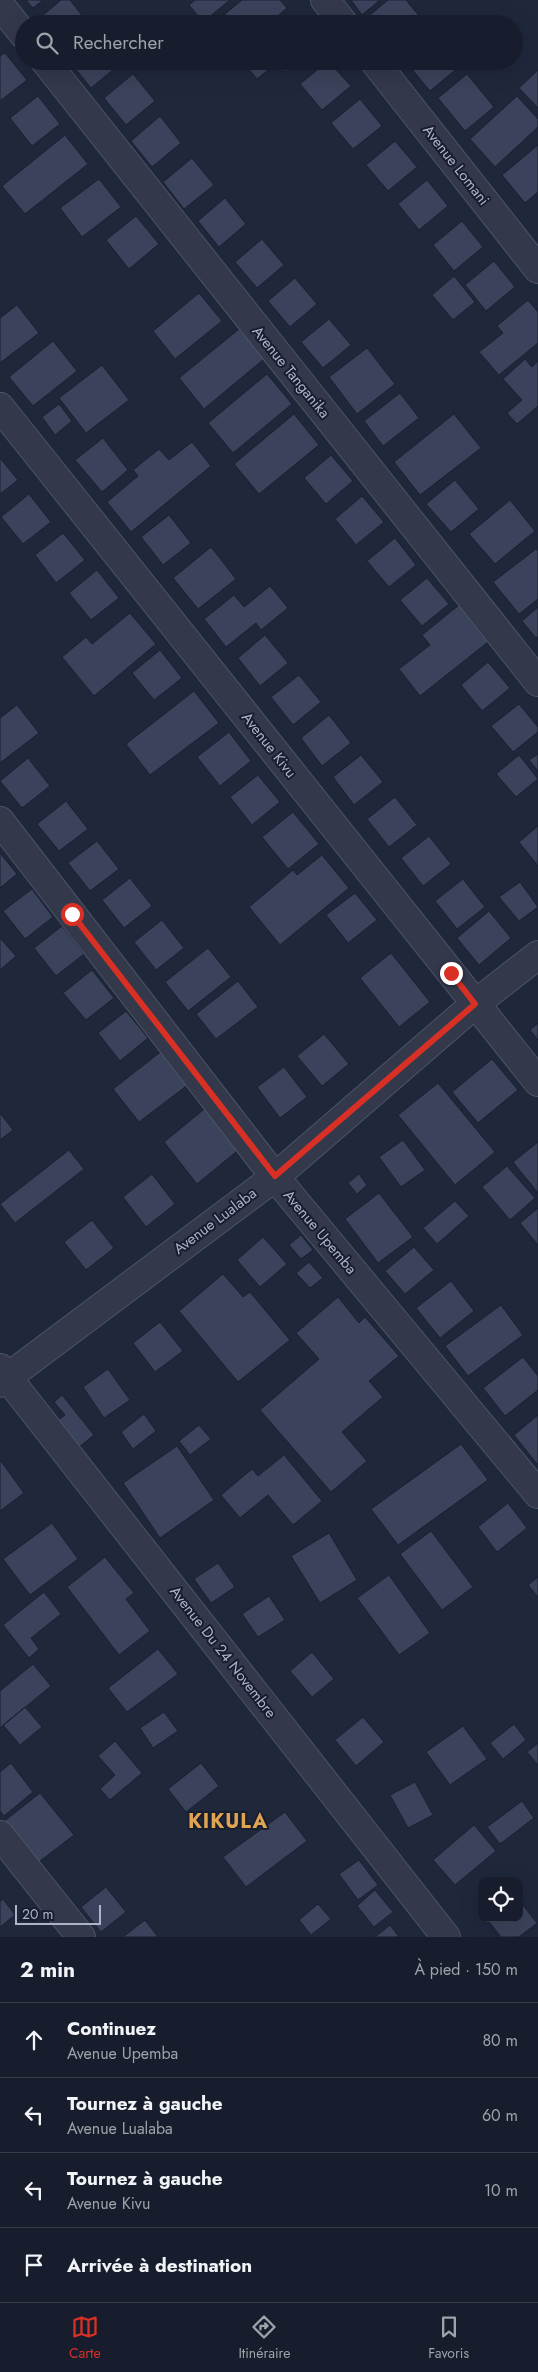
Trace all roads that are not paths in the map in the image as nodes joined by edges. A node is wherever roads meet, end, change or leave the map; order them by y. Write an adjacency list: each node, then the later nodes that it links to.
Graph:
1 (325, 0): 3 (street)
2 (0, 5): 4 (street)
3 (337, 15)
4 (15, 24)
5 (52, 70): 9 (street, Avenue Tanganika)
6 (381, 70): 7 (street, Avenue Lomani)
7 (538, 269)
8 (0, 407): 12 (street, Avenue Kivu)
9 (538, 682)
10 (0, 821): 14 (street, Avenue Upemba)
11 (538, 955): 12 (street, Avenue Lualaba)
12 (475, 1004): 13 (street, Avenue Kivu); 14 (street, Avenue Lualaba)
13 (538, 1082)
14 (275, 1176): 15 (street, Avenue Lualaba); 16 (street, Avenue Upemba)
15 (3, 1376): 19 (street, Avenue Du 24 Novembre)
16 (538, 1494)
17 (0, 1835): 18 (street)
18 (81, 1937)
19 (446, 1937)

